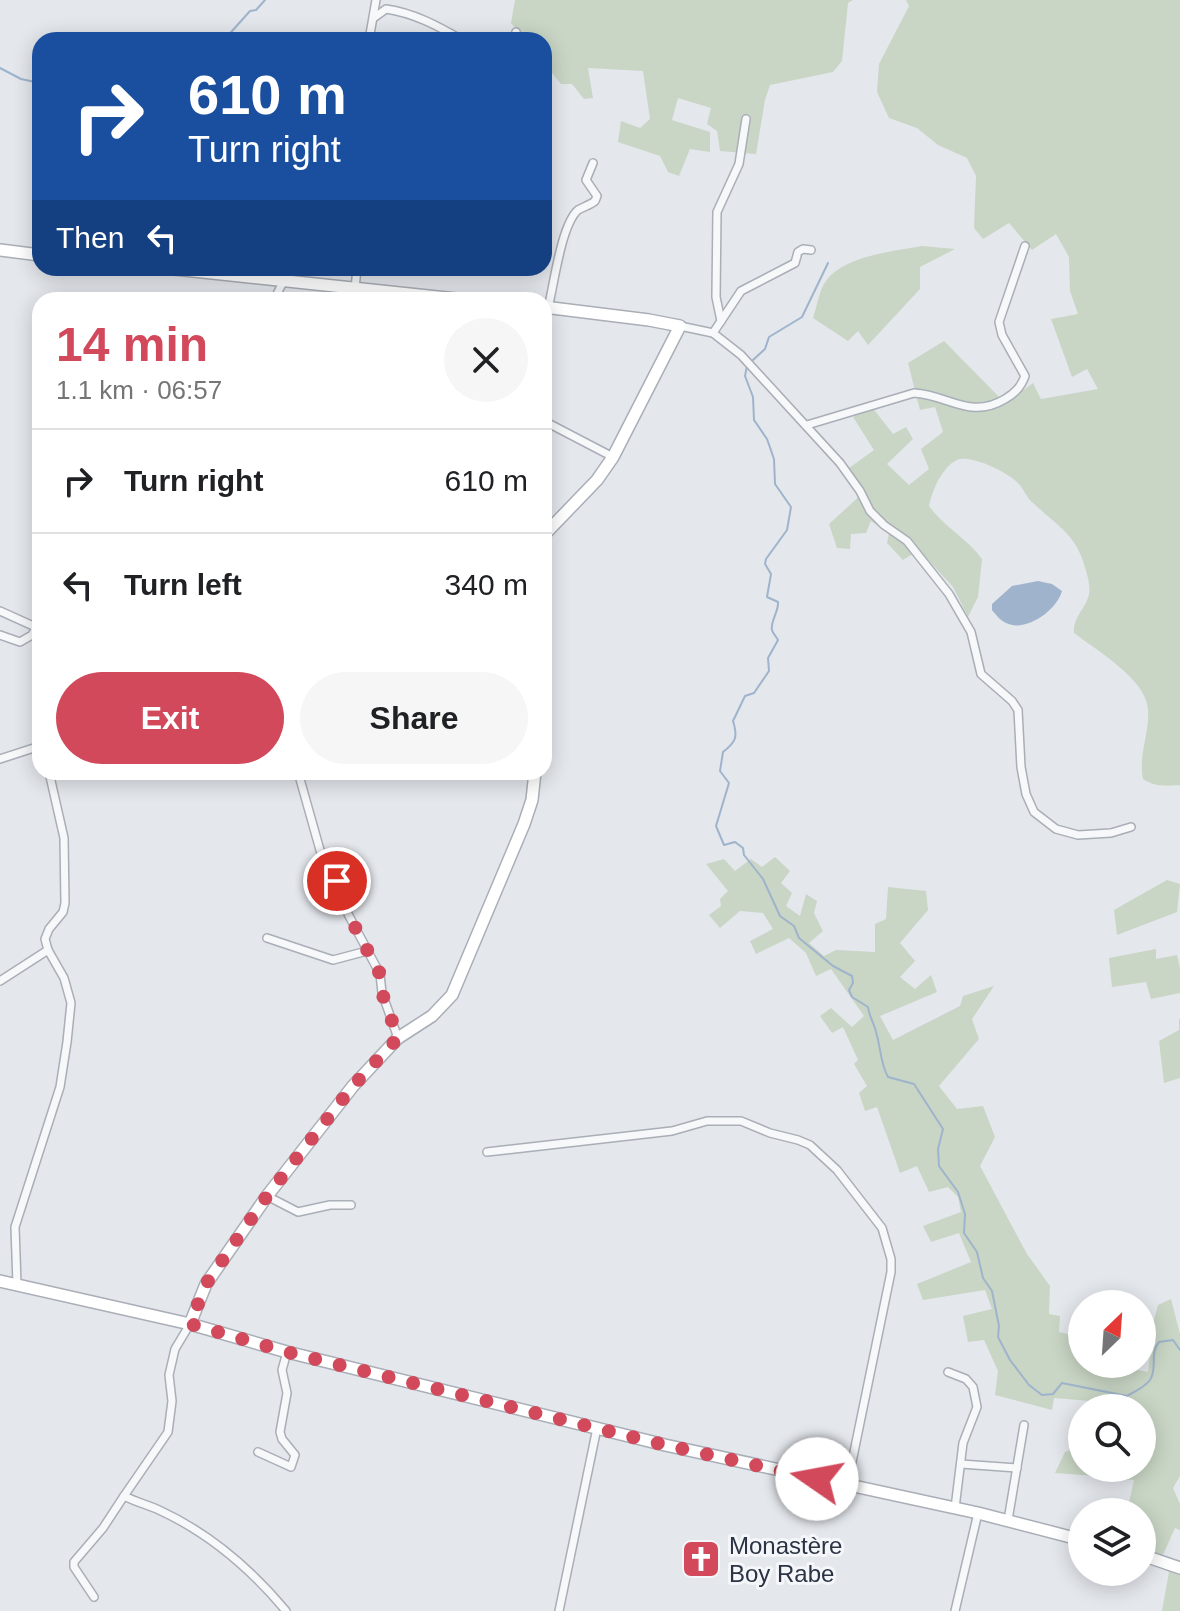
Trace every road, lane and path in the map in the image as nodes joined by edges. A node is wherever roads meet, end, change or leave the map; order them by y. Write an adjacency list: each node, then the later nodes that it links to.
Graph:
1 (376, 0): 2 (street)
2 (375, 17): 3 (street); 4 (street)
3 (371, 32)
4 (448, 32)
5 (746, 119): 20 (street)
6 (593, 163): 18 (street)
7 (1025, 246): 24 (street)
8 (0, 250): 10 (street)
9 (811, 250): 20 (street)
10 (32, 254)
11 (241, 276): 14 (street)
12 (286, 276): 14 (street)
13 (356, 276): 15 (street)
14 (284, 281): 15 (street); 16 (street)
15 (355, 289): 17 (street)
16 (278, 292)
17 (385, 292)
18 (550, 292)
19 (552, 309): 21 (street)
20 (721, 321): 22 (street)
21 (680, 326): 22 (street); 25 (street)
22 (713, 333): 24 (street)
23 (552, 425): 25 (street)
24 (807, 425): 36 (street)
25 (613, 457): 26 (street)
26 (552, 527)
27 (0, 611): 28 (street)
28 (32, 626)
29 (0, 635): 30 (street)
30 (32, 635)
31 (32, 749): 32 (street)
32 (0, 759)
33 (51, 780): 38 (street)
34 (300, 780): 39 (street)
35 (534, 780): 41 (street)
36 (1131, 827)
37 (267, 938): 39 (street)
38 (48, 950): 40 (street); 46 (street)
39 (367, 951): 41 (street)
40 (0, 981)
41 (398, 1038): 43 (street)
42 (487, 1152): 55 (street)
43 (267, 1196): 44 (street); 47 (street)
44 (351, 1205)
45 (0, 1281): 46 (street)
46 (17, 1284): 47 (street)
47 (190, 1324): 48 (street); 56 (street)
48 (287, 1352): 51 (street); 52 (street)
49 (948, 1372): 53 (street)
50 (1024, 1425): 54 (street)
51 (597, 1428): 55 (street); 65 (street)
52 (258, 1452)
53 (961, 1464): 54 (street); 57 (street)
54 (1017, 1468): 59 (street)
55 (847, 1486): 57 (street)
56 (124, 1496): 63 (street); 64 (street)
57 (955, 1508): 58 (street)
58 (978, 1513): 59 (street); 66 (street)
59 (1008, 1520): 60 (street)
60 (1068, 1536)
61 (1156, 1560): 62 (street)
62 (1180, 1568)
63 (94, 1597)
64 (286, 1611)
65 (559, 1611)
66 (955, 1611)

